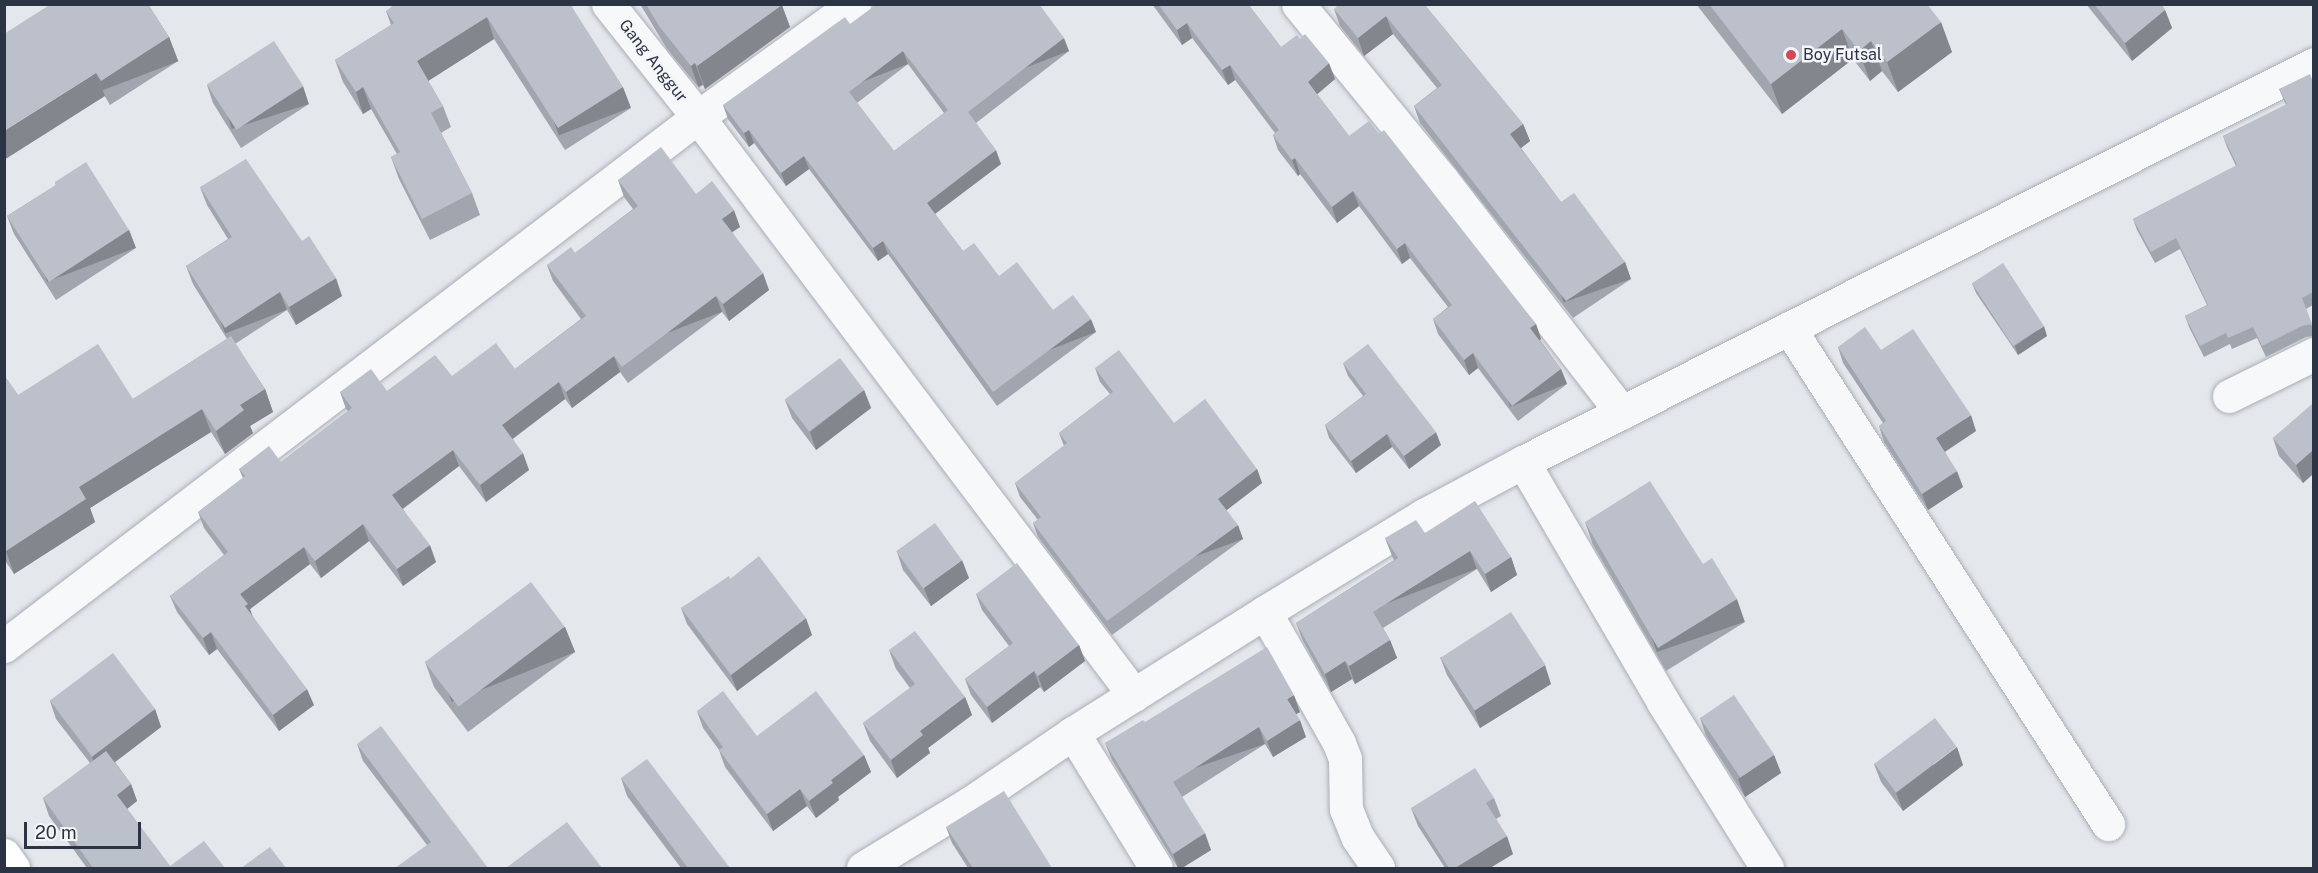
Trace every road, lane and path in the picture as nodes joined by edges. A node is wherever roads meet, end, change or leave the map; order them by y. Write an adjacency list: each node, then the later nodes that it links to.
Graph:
1 (608, 4): 5 (street, Gang Anggur)
2 (854, 4): 5 (street)
3 (1298, 4): 9 (street)
4 (2313, 64): 6 (street)
5 (698, 117): 12 (street); 13 (street, Gang Anggur)
6 (1789, 328): 9 (street); 15 (street)
7 (2313, 354): 8 (street)
8 (2229, 396)
9 (1622, 413): 10 (street)
10 (1523, 462): 11 (street); 21 (street)
11 (1265, 612): 13 (street); 20 (street)
12 (4, 646)
13 (1134, 694): 14 (street)
14 (1073, 733): 18 (street); 19 (street)
15 (2108, 824)
16 (4, 855): 17 (highway)
17 (13, 868)
18 (862, 868)
19 (1156, 868)
20 (1378, 868)
21 (1767, 868)

